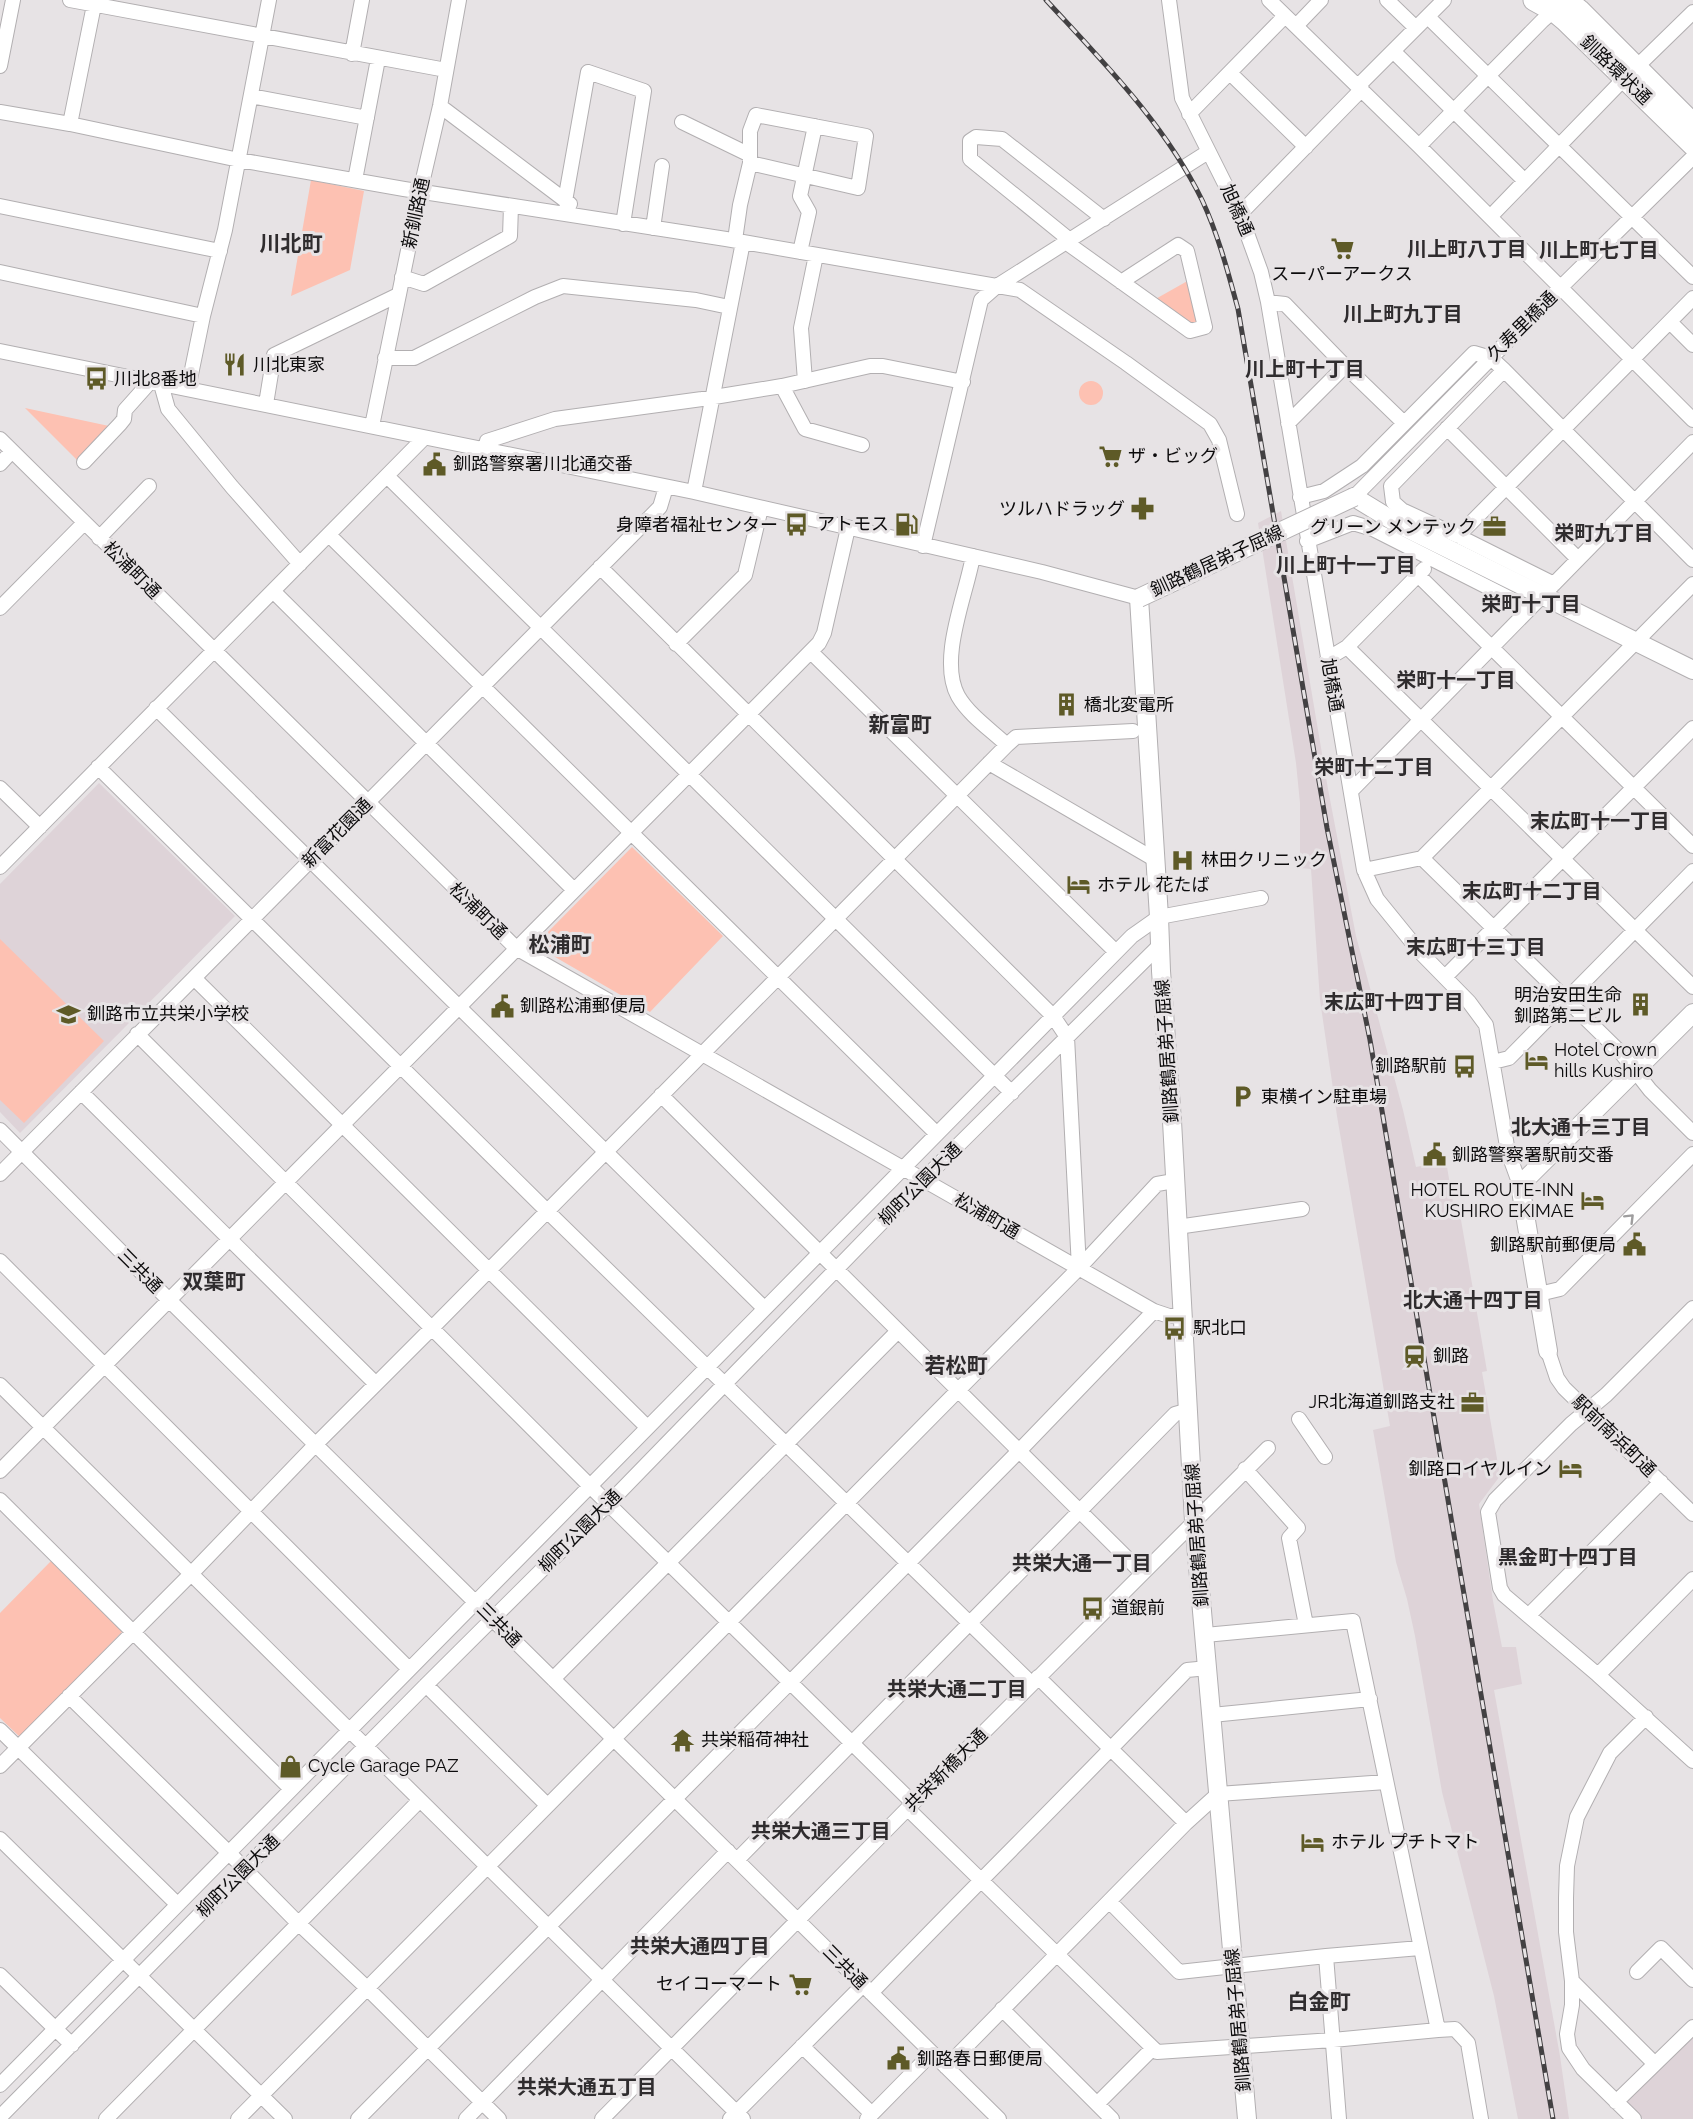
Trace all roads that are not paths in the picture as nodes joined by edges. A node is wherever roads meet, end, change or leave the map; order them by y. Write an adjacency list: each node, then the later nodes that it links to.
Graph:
1 (13, 0): 23 (street)
2 (70, 0): 13 (street)
3 (269, 0): 19 (street)
4 (362, 0): 21 (street)
5 (459, 0): 24 (street, 新釧路通)
6 (1169, 0): 33 (street, 旭橋通)
7 (1269, 0): 15 (street)
8 (1322, 0): 17 (street)
9 (1387, 0): 18 (street)
10 (1443, 0): 16 (street)
11 (1534, 0): 12 (highway, 釧路環状通)
12 (1563, 3): 26 (highway, 釧路環状通); 27 (street)
13 (94, 5): 19 (street); 36 (street)
14 (1693, 12): 26 (street)
15 (1285, 16): 17 (street); 25 (street)
16 (1428, 17): 18 (street); 27 (street)
17 (1296, 26): 28 (street)
18 (1416, 28): 20 (street)
19 (262, 36): 21 (street); 29 (street)
20 (1393, 51): 28 (street); 31 (street)
21 (352, 54): 22 (street)
22 (378, 59): 24 (street); 34 (street)
23 (0, 66)
24 (446, 70): 30 (street, 新釧路通)
25 (1230, 73): 33 (street); 42 (street)
26 (1630, 74): 37 (highway, 釧路環状通); 39 (street); 40 (highway, 釧路環状通)
27 (1489, 75): 31 (street); 39 (street)
28 (1360, 88): 41 (street); 42 (street)
29 (251, 96): 34 (street); 46 (street)
30 (440, 106): 51 (street, 新釧路通); 52 (street)
31 (1455, 110): 41 (street); 50 (street)
32 (0, 112): 36 (street)
33 (1189, 114): 43 (street, 旭橋通)
34 (367, 118): 49 (street)
35 (682, 122): 45 (street)
36 (70, 124): 46 (street)
37 (1693, 124)
38 (815, 126): 45 (street); 48 (street); 48 (street)
39 (1560, 145): 50 (street); 58 (street)
40 (1693, 145)
41 (1419, 146): 57 (street)
42 (1306, 147): 55 (street)
43 (1208, 153): 55 (street, 旭橋通); 59 (street)
44 (1693, 157): 58 (street, 久寿里橋通)
45 (750, 159): 48 (street); 62 (street)
46 (239, 160): 49 (street); 64 (street)
47 (662, 166): 61 (street)
48 (804, 176): 65 (street)
49 (355, 180): 51 (street)
50 (1525, 181): 57 (street)
51 (420, 192): 54 (street); 69 (street, 新釧路通)
52 (565, 201): 56 (street); 60 (street)
53 (0, 206): 64 (street)
54 (511, 206): 56 (street); 69 (street)
55 (1240, 214): 75 (street, 旭橋通)
56 (587, 217): 60 (street)
57 (1490, 217): 72 (street)
58 (1632, 218): 68 (street); 72 (street, 久寿里橋通)
59 (1104, 219): 63 (street); 63 (street)
60 (623, 224): 61 (street)
61 (653, 228): 62 (street)
62 (739, 241): 65 (street); 76 (street)
63 (1069, 242): 70 (street); 71 (street)
64 (220, 251): 77 (street)
65 (800, 252): 66 (street)
66 (816, 255): 71 (street); 86 (street)
67 (0, 272): 77 (street)
68 (1693, 277)
69 (402, 278): 73 (street, 新釧路通)
70 (1121, 282): 70 (street)
71 (998, 286): 87 (street); 116 (street)
72 (1561, 287): 82 (street, 久寿里橋通); 83 (street)
73 (398, 295): 81 (street, 新釧路通); 92 (street)
74 (1693, 298): 78 (street)
75 (1268, 302): 84 (street); 94 (street, 旭橋通)
76 (729, 307): 81 (street); 91 (street)
77 (203, 316): 90 (street)
78 (1670, 322): 79 (street); 83 (street)
79 (1693, 345)
80 (0, 351): 88 (street)
81 (385, 358): 96 (street, 新釧路通)
82 (1491, 358): 85 (street); 95 (street); 113 (street, 久寿里橋通)
83 (1632, 360): 93 (street); 98 (street)
84 (1345, 366): 94 (street); 95 (street)
85 (1504, 370): 97 (street); 98 (street)
86 (805, 381): 87 (street); 89 (street)
87 (963, 382): 123 (street)
88 (155, 383): 90 (street); 105 (street); 128 (street)
89 (782, 386): 91 (street); 102 (street)
90 (188, 389): 92 (street)
91 (713, 397): 103 (street); 111 (street)
92 (266, 404): 96 (street)
93 (1693, 420)
94 (1288, 423): 112 (street, 旭橋通)
95 (1404, 423): 112 (street)
96 (372, 426): 99 (street)
97 (1447, 428): 110 (street); 120 (street)
98 (1563, 431): 110 (street); 114 (street)
99 (424, 438): 103 (street); 107 (street)
100 (0, 439): 104 (street, 松浦町通)
101 (1693, 442): 114 (street)
102 (862, 445)
103 (485, 450): 109 (street)
104 (12, 451): 106 (street); 117 (street, 松浦町通)
105 (84, 462)
106 (0, 464)
107 (387, 476): 119 (street); 136 (street)
108 (149, 486): 121 (street)
109 (666, 487): 111 (street); 129 (street, 新富花園通)
110 (1507, 488): 120 (street); 125 (street)
111 (694, 492): 115 (street)
112 (1300, 497): 122 (street, 旭橋通)
113 (1354, 497): 133 (main road); 134 (main road, 釧路鶴居弟子屈線, bridge)
114 (1635, 502): 125 (street); 127 (street)
115 (761, 508): 118 (street); 138 (street)
116 (1237, 514)
117 (84, 523): 121 (street, 松浦町通); 135 (street)
118 (848, 528): 123 (street); 142 (street)
119 (329, 535): 128 (street); 145 (street)
120 (1458, 536): 133 (street)
121 (99, 538): 141 (street, 松浦町通)
122 (1307, 541): 126 (street); 143 (street, 旭橋通)
123 (923, 546): 124 (street)
124 (973, 556): 134 (street); 153 (street)
125 (1578, 559): 133 (street)
126 (1432, 560): 130 (street); 133 (street)
127 (1693, 560)
128 (300, 564): 132 (street)
129 (600, 567): 136 (street, 新富花園通); 138 (street)
130 (1419, 576): 139 (street); 140 (street)
131 (1693, 584): 137 (street)
132 (274, 592): 141 (street); 152 (street)
133 (1541, 596): 137 (main road); 140 (street)
134 (1139, 598): 168 (main road, 釧路鶴居弟子屈線)
135 (0, 608)
136 (541, 626): 145 (street, 新富花園通); 156 (street)
137 (1636, 641): 144 (main road); 148 (street)
138 (676, 644): 147 (street)
139 (1347, 647): 143 (street); 149 (street)
140 (1491, 648): 148 (street); 149 (street)
141 (214, 651): 146 (street); 162 (street, 松浦町通)
142 (811, 652): 147 (street); 161 (street)
143 (1328, 659): 160 (street, 旭橋通)
144 (1693, 670)
145 (482, 686): 152 (street, 新富花園通); 164 (street)
146 (156, 708): 155 (street); 170 (street)
147 (748, 714): 156 (street); 167 (street)
148 (1562, 717): 158 (street); 159 (street)
149 (1420, 718): 158 (street); 160 (street)
150 (1693, 728): 159 (street)
151 (1133, 731): 153 (street)
152 (426, 743): 162 (street, 新富花園通); 174 (street)
153 (1006, 745): 154 (street)
154 (989, 763): 161 (street); 168 (street)
155 (98, 767): 163 (street); 178 (street)
156 (689, 773): 164 (street); 177 (street)
157 (0, 788): 163 (street)
158 (1491, 788): 166 (street); 169 (street)
159 (1633, 788): 165 (street); 169 (street)
160 (1351, 791): 172 (street, 旭橋通)
161 (958, 795): 167 (street); 183 (street)
162 (367, 803): 170 (street, 新富花園通); 182 (street, 松浦町通)
163 (40, 827): 171 (street)
164 (630, 834): 174 (street); 186 (street)
165 (1693, 846)
166 (1422, 858): 172 (street); 179 (street)
167 (893, 859): 177 (street); 191 (street)
168 (1154, 859): 176 (main road, 釧路鶴居弟子屈線)
169 (1563, 859): 179 (street); 180 (street)
170 (310, 861): 178 (street, 新富花園通); 189 (street)
171 (0, 867)
172 (1364, 870): 184 (street, 旭橋通)
173 (1693, 871): 180 (street)
174 (574, 890): 182 (street)
175 (1261, 898): 176 (street)
176 (1159, 917): 181 (main road, 釧路鶴居弟子屈線); 183 (street, 柳町公園大通)
177 (836, 918): 186 (street); 198 (street)
178 (253, 919): 185 (street, 新富花園通); 196 (street)
179 (1494, 928): 184 (street); 188 (street)
180 (1634, 929): 187 (street); 188 (street)
181 (1160, 945): 193 (street, 柳町公園大通); 212 (main road, 釧路鶴居弟子屈線)
182 (516, 948): 189 (street); 194 (street, 松浦町通)
183 (1116, 952): 191 (street, 柳町公園大通)
184 (1446, 976): 195 (street, 旭橋通)
185 (194, 978): 192 (street, 新富花園通); 202 (street)
186 (778, 978): 194 (street); 205 (street)
187 (1693, 987)
188 (1566, 1000): 195 (street); 197 (street)
189 (459, 1007): 196 (street); 207 (street)
190 (1693, 1013): 197 (main road)
191 (1053, 1016): 193 (street); 198 (street, 柳町公園大通)
192 (137, 1034): 199 (street, 新富花園通); 213 (street)
193 (1067, 1036): 200 (street, 柳町公園大通); 221 (street)
194 (701, 1054): 201 (street); 209 (street, 松浦町通)
195 (1493, 1062): 214 (street, 旭橋通)
196 (401, 1066): 202 (street); 216 (street)
197 (1635, 1071): 204 (street); 214 (main road)
198 (996, 1076): 200 (street); 205 (street, 柳町公園大通)
199 (81, 1092): 206 (street, 新富花園通); 218 (street)
200 (1012, 1093): 211 (street, 柳町公園大通)
201 (661, 1095): 207 (street); 219 (street)
202 (342, 1125): 213 (street); 223 (street)
203 (0, 1130): 206 (street, 三共通)
204 (1693, 1133)
205 (937, 1134): 209 (street, 柳町公園大通)
206 (22, 1151): 210 (street, 新富花園通); 225 (street, 三共通)
207 (605, 1153): 216 (street); 226 (street)
208 (1693, 1154): 224 (street, one-way to 208)
209 (904, 1168): 211 (street, 松浦町通); 219 (street, 柳町公園大通)
210 (0, 1174)
211 (923, 1180): 221 (street, 松浦町通); 222 (street, 柳町公園大通)
212 (1174, 1181): 217 (main road, 釧路鶴居弟子屈線); 221 (street)
213 (284, 1183): 218 (street); 230 (street)
214 (1520, 1185): 224 (main road)
215 (1302, 1209): 217 (street)
216 (547, 1211): 223 (street); 234 (street)
217 (1177, 1227): 229 (main road, 釧路鶴居弟子屈線)
218 (230, 1239): 225 (street); 236 (street)
219 (820, 1253): 222 (street); 226 (street, 柳町公園大通)
220 (0, 1261): 233 (street)
221 (1079, 1268): 228 (street, 松浦町通); 238 (street)
222 (837, 1269): 231 (street); 235 (street, 柳町公園大通)
223 (488, 1270): 230 (street); 243 (street)
224 (1539, 1294): 232 (main road)
225 (169, 1300): 233 (street); 245 (street, 三共通)
226 (764, 1308): 234 (street, 柳町公園大通)
227 (1693, 1308): 240 (street)
228 (1154, 1311): 229 (street, 松浦町通); 247 (street)
229 (1183, 1316): 239 (main road, 釧路鶴居弟子屈線)
230 (432, 1328): 236 (street); 252 (street)
231 (898, 1331): 238 (street); 244 (street)
232 (1548, 1351): 240 (street, 駅前南浜町通)
233 (105, 1366): 242 (street); 257 (street)
234 (706, 1366): 235 (street); 243 (street, 柳町公園大通)
235 (725, 1383): 244 (street); 255 (street, 柳町公園大通)
236 (376, 1384): 245 (street)
237 (0, 1385): 242 (street)
238 (958, 1391): 247 (street); 254 (street)
239 (1189, 1410): 256 (street); 259 (main road, 釧路鶴居弟子屈線)
240 (1586, 1411): 251 (street, 駅前南浜町通); 266 (street)
241 (1299, 1419): 248 (street)
242 (43, 1427): 250 (street); 263 (street)
243 (647, 1427): 252 (street, 柳町公園大通)
244 (785, 1443): 254 (street); 260 (street)
245 (316, 1444): 257 (street); 265 (street, 三共通)
246 (1268, 1448): 249 (street, 共栄新橋大通)
247 (1019, 1451): 256 (street); 261 (street)
248 (1325, 1457)
249 (1245, 1470): 259 (street, 共栄新橋大通); 270 (street)
250 (0, 1471)
251 (1661, 1482): 258 (street, 駅前南浜町通); 266 (street)
252 (590, 1486): 255 (street); 265 (street, 柳町公園大通)
253 (0, 1500): 271 (street)
254 (846, 1503): 261 (street); 268 (street)
255 (608, 1504): 260 (street); 267 (street, 柳町公園大通)
256 (1080, 1510): 262 (street); 269 (street)
257 (251, 1512): 263 (street); 274 (street)
258 (1693, 1514)
259 (1194, 1521): 262 (street, 共栄新橋大通); 272 (main road, 釧路鶴居弟子屈線)
260 (668, 1562): 268 (street); 276 (street)
261 (909, 1563): 269 (street); 277 (street)
262 (1142, 1573): 278 (street, 共栄新橋大通)
263 (190, 1575): 271 (street); 285 (street)
264 (1693, 1579): 275 (street)
265 (475, 1601): 267 (street, 三共通); 274 (street, 柳町公園大通)
266 (1529, 1615): 275 (street)
267 (493, 1618): 276 (street, 三共通); 279 (street, 柳町公園大通)
268 (729, 1622): 277 (street); 286 (street)
269 (969, 1622): 278 (street); 287 (street)
270 (1305, 1625): 272 (street); 281 (street)
271 (133, 1632): 280 (street); 294 (street)
272 (1204, 1635): 273 (main road, 釧路鶴居弟子屈線)
273 (1208, 1668): 282 (main road, 釧路鶴居弟子屈線); 290 (street)
274 (409, 1669): 285 (street, 柳町公園大通)
275 (1598, 1674): 283 (street)
276 (553, 1679): 286 (street, 三共通)
277 (791, 1681): 287 (street); 296 (street)
278 (1035, 1681): 290 (street); 299 (street, 共栄新橋大通)
279 (426, 1685): 288 (street, 柳町公園大通); 298 (street)
280 (69, 1696): 289 (street); 302 (street)
281 (1370, 1699): 282 (street); 293 (street)
282 (1212, 1715): 295 (main road, 釧路鶴居弟子屈線)
283 (1646, 1717): 291 (street); 322 (street)
284 (0, 1730): 289 (street)
285 (348, 1730): 288 (street); 294 (street, 柳町公園大通)
286 (613, 1738): 296 (street, 三共通); 298 (street)
287 (852, 1742): 299 (street); 303 (street)
288 (366, 1746): 297 (street); 305 (street, 柳町公園大通)
289 (18, 1748): 292 (street); 308 (street)
290 (1111, 1750): 300 (street); 306 (street)
291 (1693, 1761)
292 (0, 1766)
293 (1386, 1782): 295 (street); 312 (street)
294 (291, 1788): 302 (street, 柳町公園大通)
295 (1218, 1794): 300 (street); 316 (main road, 釧路鶴居弟子屈線)
296 (675, 1799): 303 (street, 三共通); 311 (street)
297 (420, 1800): 304 (street); 310 (street)
298 (547, 1805): 304 (street)
299 (910, 1806): 306 (street); 309 (street, 共栄新橋大通)
300 (1186, 1823): 307 (street)
301 (0, 1839): 315 (street)
302 (228, 1852): 305 (street); 308 (street, 柳町公園大通)
303 (732, 1855): 309 (street, 三共通); 320 (street)
304 (488, 1867): 311 (street); 323 (street)
305 (244, 1870): 310 (street); 319 (street, 柳町公園大通)
306 (981, 1879): 313 (street); 324 (street)
307 (1110, 1902): 313 (street); 316 (street)
308 (177, 1904): 315 (street, 柳町公園大通)
309 (798, 1921): 324 (street, 三共通); 334 (street, 共栄新橋大通)
310 (297, 1923): 323 (street); 328 (street)
311 (548, 1926): 320 (street); 336 (street)
312 (1420, 1948): 314 (street); 329 (street)
313 (1058, 1954): 325 (street); 335 (street)
314 (1326, 1956): 316 (street); 330 (street)
315 (123, 1959): 319 (street); 327 (street, 柳町公園大通)
316 (1234, 1967): 333 (main road, 釧路鶴居弟子屈線)
317 (1637, 1972): 321 (street)
318 (0, 1975): 327 (street)
319 (140, 1976): 328 (street); 331 (street, 柳町公園大通)
320 (602, 1979): 334 (street); 343 (street)
321 (1693, 1980)
322 (1572, 1981): 338 (street); 342 (street)
323 (367, 1988): 336 (street); 341 (street)
324 (867, 1989): 332 (street); 337 (street, 三共通)
325 (1002, 2009): 339 (street); 344 (street)
326 (1693, 2027): 338 (street)
327 (55, 2029): 331 (street); 340 (street, 柳町公園大通)
328 (195, 2029): 341 (street); 349 (street)
329 (1438, 2030): 330 (street); 359 (street)
330 (1333, 2040): 333 (street); 358 (street)
331 (72, 2045): 345 (street, 柳町公園大通)
332 (802, 2046): 346 (street); 347 (street)
333 (1241, 2046): 335 (street); 357 (main road, 釧路鶴居弟子屈線)
334 (672, 2048): 346 (street); 355 (street, 共栄新橋大通)
335 (1153, 2048): 344 (street)
336 (428, 2049): 343 (street); 352 (street)
337 (932, 2053): 339 (street, 三共通); 347 (street)
338 (1655, 2064): 342 (street)
339 (946, 2067): 348 (street, 三共通)
340 (0, 2085)
341 (261, 2095): 350 (street); 351 (street)
342 (1616, 2102): 360 (street)
343 (482, 2103): 353 (street); 354 (street)
344 (1097, 2104): 356 (street)
345 (0, 2117)
346 (736, 2117)
347 (870, 2117)
348 (992, 2117)
349 (106, 2119)
350 (238, 2119)
351 (285, 2119)
352 (358, 2119)
353 (466, 2119)
354 (499, 2119)
355 (602, 2119)
356 (1112, 2119)
357 (1247, 2119)
358 (1339, 2119)
359 (1481, 2119)
360 (1634, 2119)

